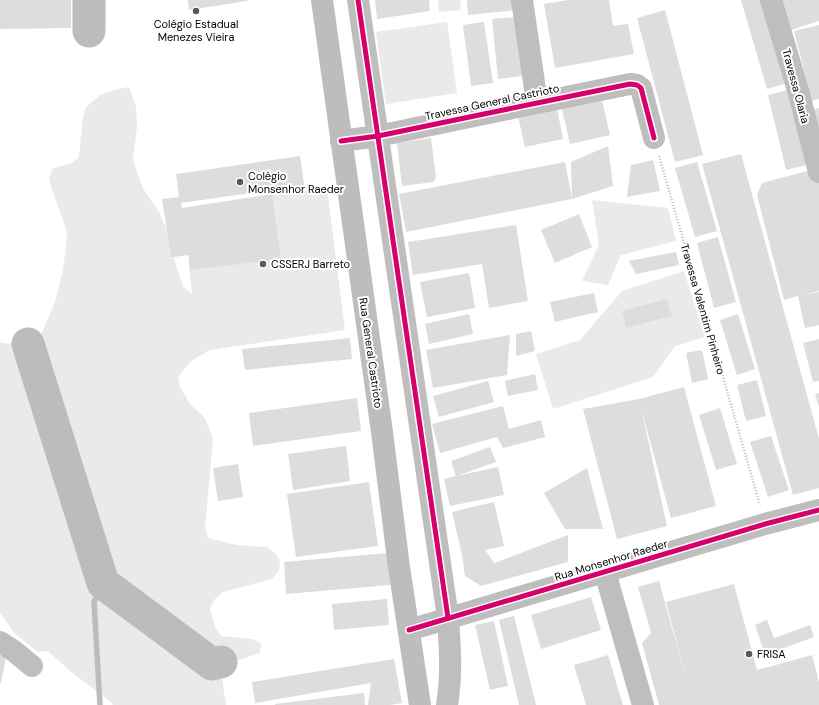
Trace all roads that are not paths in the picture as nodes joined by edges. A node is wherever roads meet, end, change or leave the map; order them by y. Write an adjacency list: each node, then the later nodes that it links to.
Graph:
1 (322, 0): 8 (main road, Rua General Castrioto)
2 (358, 0): 6 (street)
3 (522, 0): 5 (street)
4 (771, 0): 9 (street, Travessa Olaria)
5 (537, 103): 6 (street, Travessa General Castrioto); 7 (street, Travessa General Castrioto)
6 (378, 136): 8 (street, Travessa General Castrioto); 12 (street)
7 (654, 138)
8 (341, 141): 13 (main road, Rua General Castrioto)
9 (819, 172)
10 (819, 510): 11 (street, Rua Monsenhor Raeder)
11 (604, 572): 12 (street, Rua Monsenhor Raeder); 18 (street)
12 (448, 618): 13 (street, Rua Monsenhor Raeder); 17 (street)
13 (409, 630): 16 (main road, Rua General Castrioto)
14 (0, 642): 15 (street)
15 (32, 666)
16 (420, 705)
17 (447, 705)
18 (643, 705)

